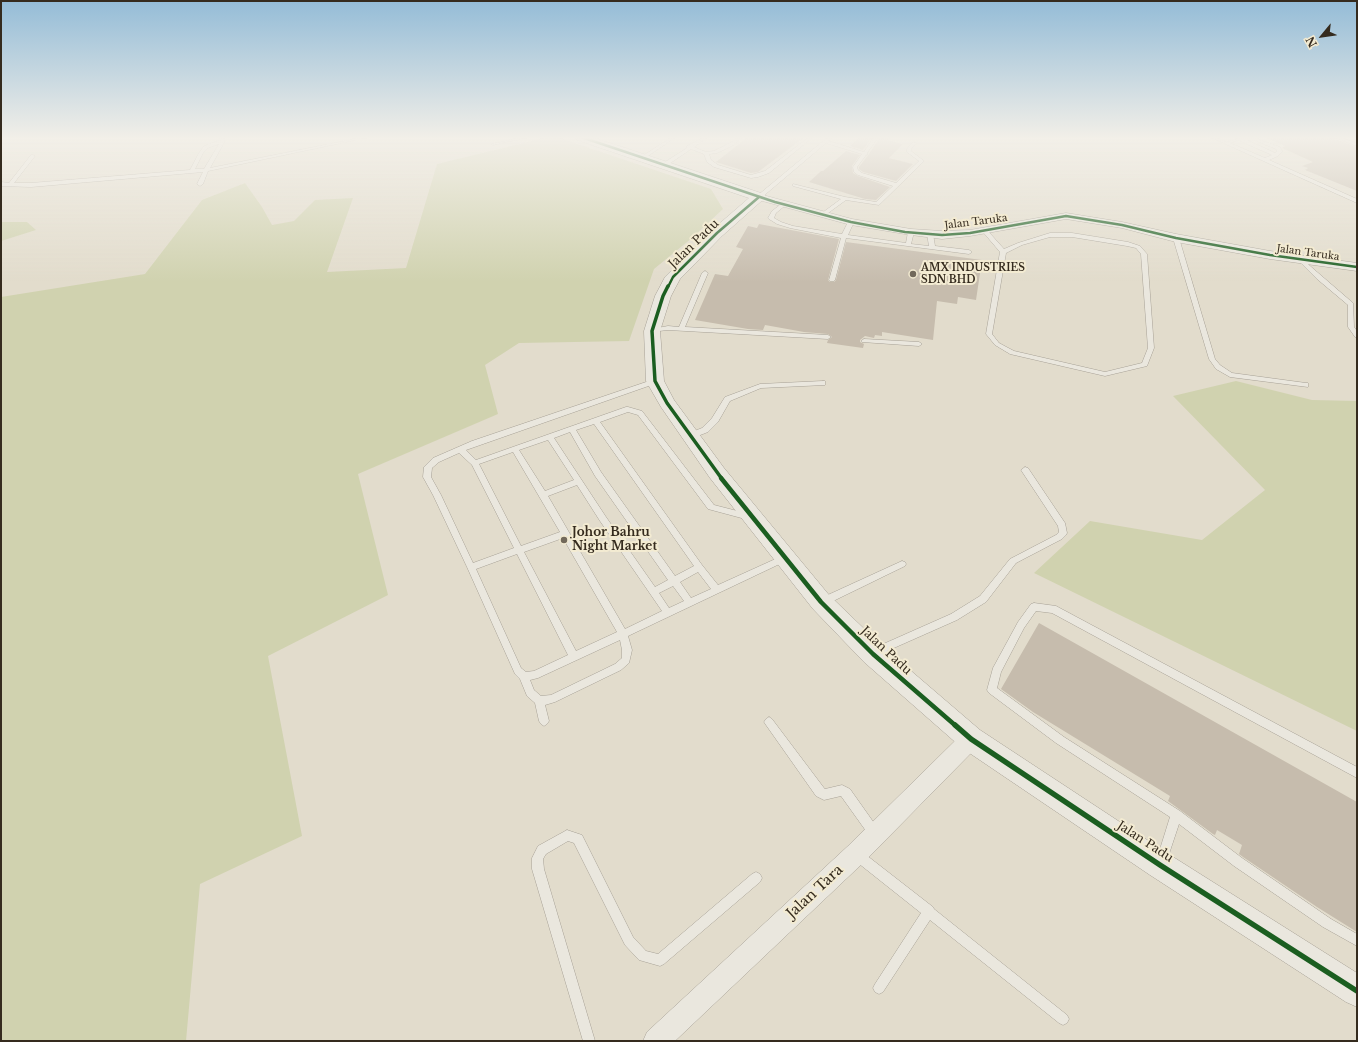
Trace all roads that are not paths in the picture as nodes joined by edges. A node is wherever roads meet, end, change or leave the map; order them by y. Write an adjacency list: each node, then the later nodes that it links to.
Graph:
1 (897, 185): 7 (lane)
2 (725, 186): 6 (street, Jalan Taruka)
3 (772, 186): 6 (lane)
4 (797, 186): 7 (lane)
5 (1323, 186): 8 (lane)
6 (759, 197): 9 (street, Jalan Taruka); 27 (street, Jalan Padu)
7 (845, 198): 10 (lane)
8 (1357, 201)
9 (784, 204): 10 (street, Jalan Taruka); 15 (lane)
10 (824, 214): 11 (street, Jalan Taruka)
11 (851, 222): 13 (street, Jalan Taruka); 15 (lane)
12 (986, 231): 14 (street, Jalan Taruka); 16 (street, Jalan Taruka); 20 (lane)
13 (911, 232): 14 (street, Jalan Taruka); 17 (lane)
14 (930, 234): 18 (lane)
15 (844, 237): 17 (lane); 24 (lane)
16 (1176, 238): 21 (street, Jalan Taruka); 34 (lane)
17 (908, 245): 18 (lane)
18 (932, 248): 19 (lane)
19 (969, 252)
20 (1003, 252): 20 (lane)
21 (1302, 261): 22 (street, Jalan Taruka); 25 (lane)
22 (1357, 267)
23 (705, 273): 26 (lane)
24 (832, 280)
25 (1354, 303): 28 (lane)
26 (681, 329): 27 (lane); 29 (lane)
27 (652, 331): 32 (street, Jalan Padu)
28 (1357, 336)
29 (828, 337)
30 (864, 341): 31 (lane)
31 (919, 344)
32 (655, 381): 37 (street, Jalan Padu); 40 (lane)
33 (823, 383): 37 (lane)
34 (1306, 385)
35 (595, 420): 36 (lane); 45 (lane); 50 (lane)
36 (572, 430): 38 (lane); 52 (lane)
37 (690, 436): 45 (street, Jalan Padu)
38 (550, 437): 39 (lane); 43 (lane)
39 (515, 449): 41 (lane); 44 (lane)
40 (461, 450): 41 (lane); 51 (lane)
41 (475, 463): 47 (lane)
42 (1025, 470): 59 (lane)
43 (579, 481): 44 (lane); 54 (lane)
44 (543, 496): 46 (lane)
45 (753, 518): 48 (street, Jalan Padu)
46 (566, 534): 47 (lane); 58 (lane)
47 (520, 551): 51 (lane); 60 (lane)
48 (785, 558): 53 (lane); 55 (street, Jalan Padu)
49 (902, 564): 55 (lane)
50 (699, 567): 52 (lane); 53 (lane)
51 (471, 568): 61 (lane)
52 (674, 581): 54 (lane); 56 (lane)
53 (717, 590): 56 (lane)
54 (653, 592): 57 (lane)
55 (821, 602): 59 (street, Jalan Padu)
56 (690, 603): 57 (lane)
57 (668, 613): 58 (lane)
58 (623, 634): 60 (lane); 62 (lane)
59 (873, 654): 65 (street, Jalan Padu)
60 (574, 657): 61 (lane)
61 (524, 676): 62 (lane)
62 (539, 701): 63 (lane)
63 (544, 721)
64 (769, 722): 68 (lane)
65 (971, 739): 68 (street, Jalan Tara); 70 (street, Jalan Padu)
66 (1357, 772): 67 (lane)
67 (1176, 815): 70 (lane); 73 (lane)
68 (876, 835): 69 (street, Jalan Tara)
69 (856, 854): 72 (lane); 78 (street, Jalan Tara)
70 (1160, 865): 75 (street, Jalan Padu)
71 (756, 878): 77 (lane)
72 (928, 911): 74 (lane); 76 (lane)
73 (1357, 940)
74 (879, 988)
75 (1357, 991)
76 (1063, 1019)
77 (588, 1041)
78 (656, 1041)

